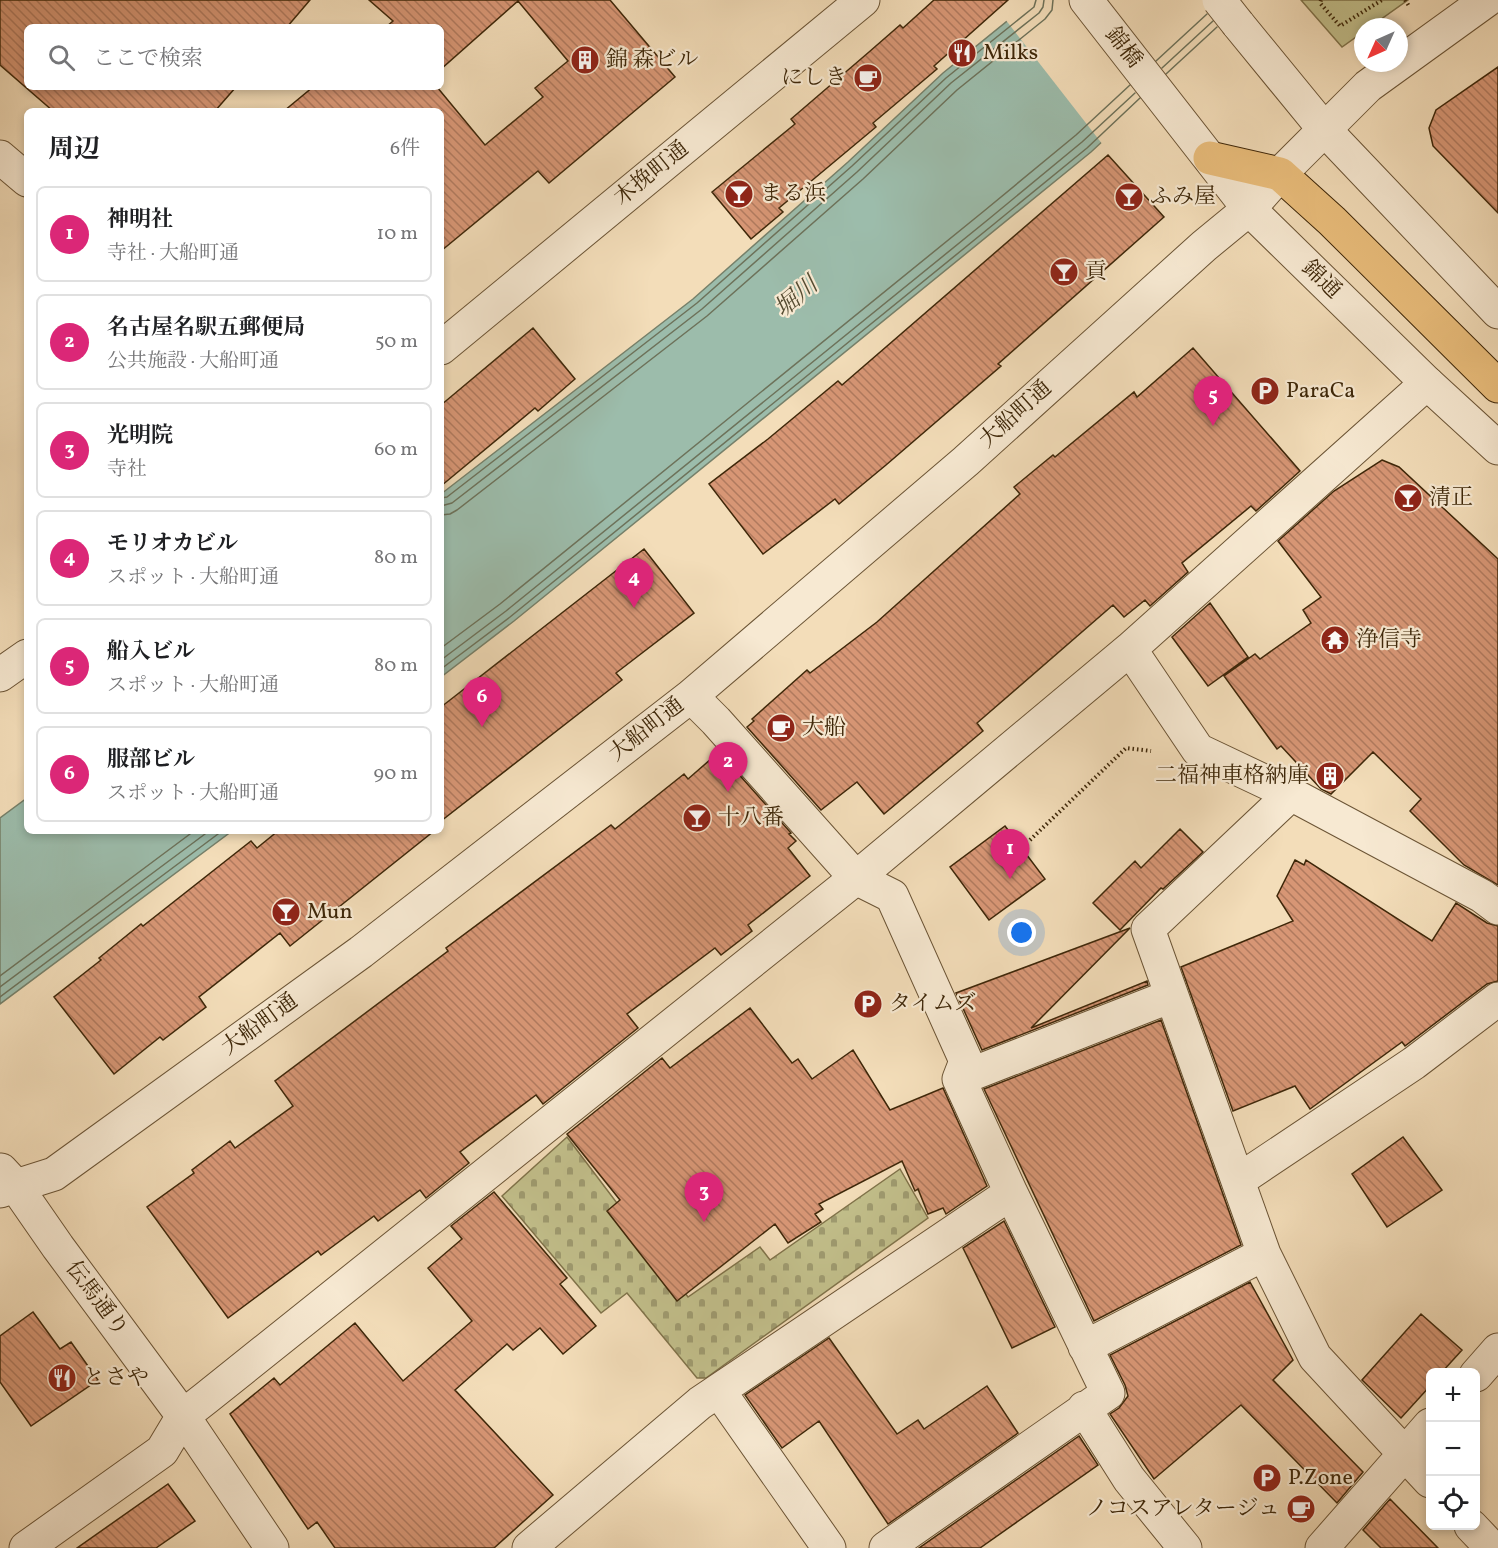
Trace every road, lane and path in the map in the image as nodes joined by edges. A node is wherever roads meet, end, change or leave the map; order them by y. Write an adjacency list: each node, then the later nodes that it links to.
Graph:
1 (863, 0): 17 (street, 木挽町通)
2 (1086, 0): 9 (street, 錦橋)
3 (1321, 0): 4 (path)
4 (1382, 0)
5 (1405, 0): 7 (path)
6 (1487, 0): 10 (street, 大船町通)
7 (1409, 6)
8 (1229, 12): 10 (street)
9 (1161, 96): 12 (street, 錦通)
10 (1324, 129): 13 (street, 大船町通); 16 (street)
11 (0, 157): 14 (street)
12 (1210, 159): 13 (highway); 15 (street, 錦通)
13 (1280, 174): 15 (street, 大船町通); 19 (highway)
14 (24, 177)
15 (1249, 209): 18 (street, 錦通); 24 (street, 大船町通)
16 (1498, 312)
17 (444, 346)
18 (1427, 383): 20 (street, 錦通); 21 (street)
19 (1498, 387)
20 (1498, 448)
21 (1130, 649): 25 (street); 28 (street)
22 (24, 658): 23 (street)
23 (0, 675)
24 (691, 696): 28 (street); 34 (street, 大船町通)
25 (1198, 750): 26 (street); 27 (path)
26 (1291, 794): 29 (street); 30 (street)
27 (1030, 840)
28 (856, 878): 32 (street); 42 (street)
29 (1498, 908)
30 (1171, 996): 32 (street); 33 (street)
31 (1498, 999): 33 (street)
32 (959, 1079): 35 (street)
33 (1239, 1180): 36 (street)
34 (5, 1182): 42 (street, 伝馬通り)
35 (1011, 1193): 37 (street); 40 (street)
36 (1264, 1254): 37 (street); 44 (street)
37 (1085, 1347): 41 (street)
38 (1498, 1350): 39 (street)
39 (1480, 1370)
40 (719, 1391): 50 (street); 51 (street)
41 (1096, 1401): 47 (street); 52 (street)
42 (183, 1416): 48 (street); 49 (street, 伝馬通り)
43 (1426, 1431): 44 (street)
44 (1405, 1454): 45 (street); 53 (street)
45 (1426, 1476)
46 (1475, 1530): 54 (street)
47 (892, 1546)
48 (26, 1548)
49 (272, 1548)
50 (529, 1548)
51 (830, 1548)
52 (1185, 1548)
53 (1322, 1548)
54 (1492, 1548)

